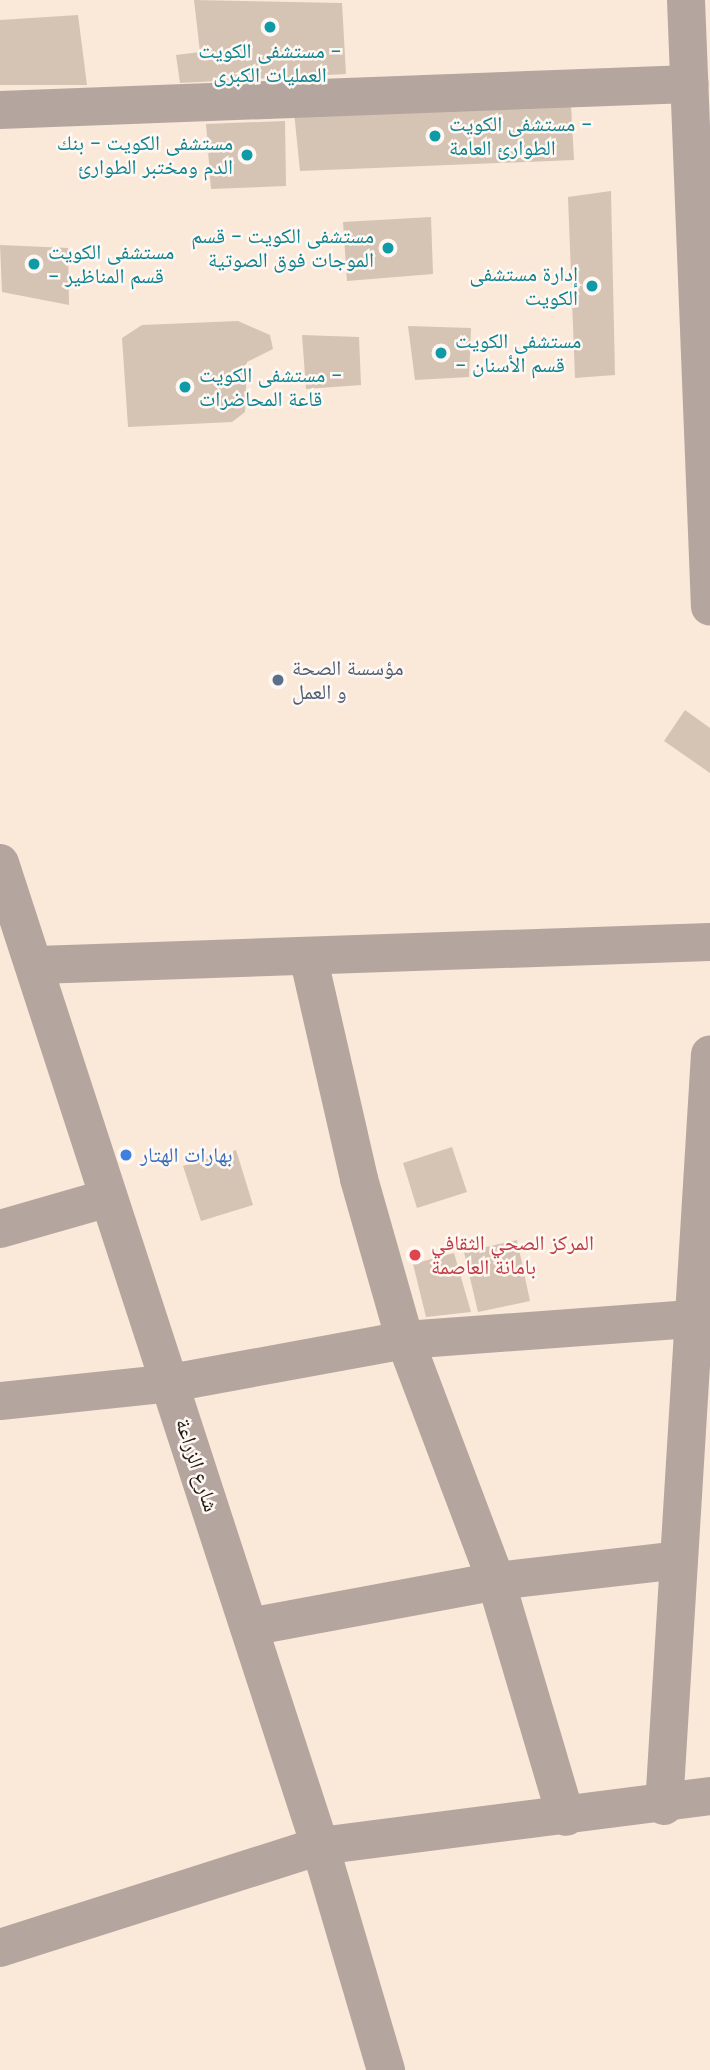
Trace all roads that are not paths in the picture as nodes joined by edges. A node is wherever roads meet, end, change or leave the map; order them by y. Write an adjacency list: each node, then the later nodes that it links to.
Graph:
1 (686, 0): 2 (street)
2 (690, 84): 3 (street); 4 (street)
3 (0, 110)
4 (705, 226): 5 (street)
5 (710, 607)
6 (0, 863): 9 (street, شارع الزراعة)
7 (710, 942): 8 (street)
8 (309, 956): 9 (street); 14 (street)
9 (38, 965): 11 (street, شارع الزراعة)
10 (710, 1054): 13 (street)
11 (108, 1198): 12 (street); 15 (street, شارع الزراعة)
12 (0, 1229)
13 (694, 1319): 14 (street); 17 (street)
14 (405, 1340): 15 (street); 18 (street)
15 (171, 1383): 16 (street); 19 (street, شارع الزراعة)
16 (0, 1401)
17 (679, 1560): 18 (street); 21 (street)
18 (496, 1581): 19 (street); 22 (street)
19 (250, 1627): 23 (street, شارع الزراعة)
20 (710, 1796): 21 (street)
21 (664, 1806): 22 (street)
22 (566, 1817): 23 (street)
23 (320, 1846): 24 (street); 25 (street, شارع الزراعة)
24 (0, 1948)
25 (386, 2070)

